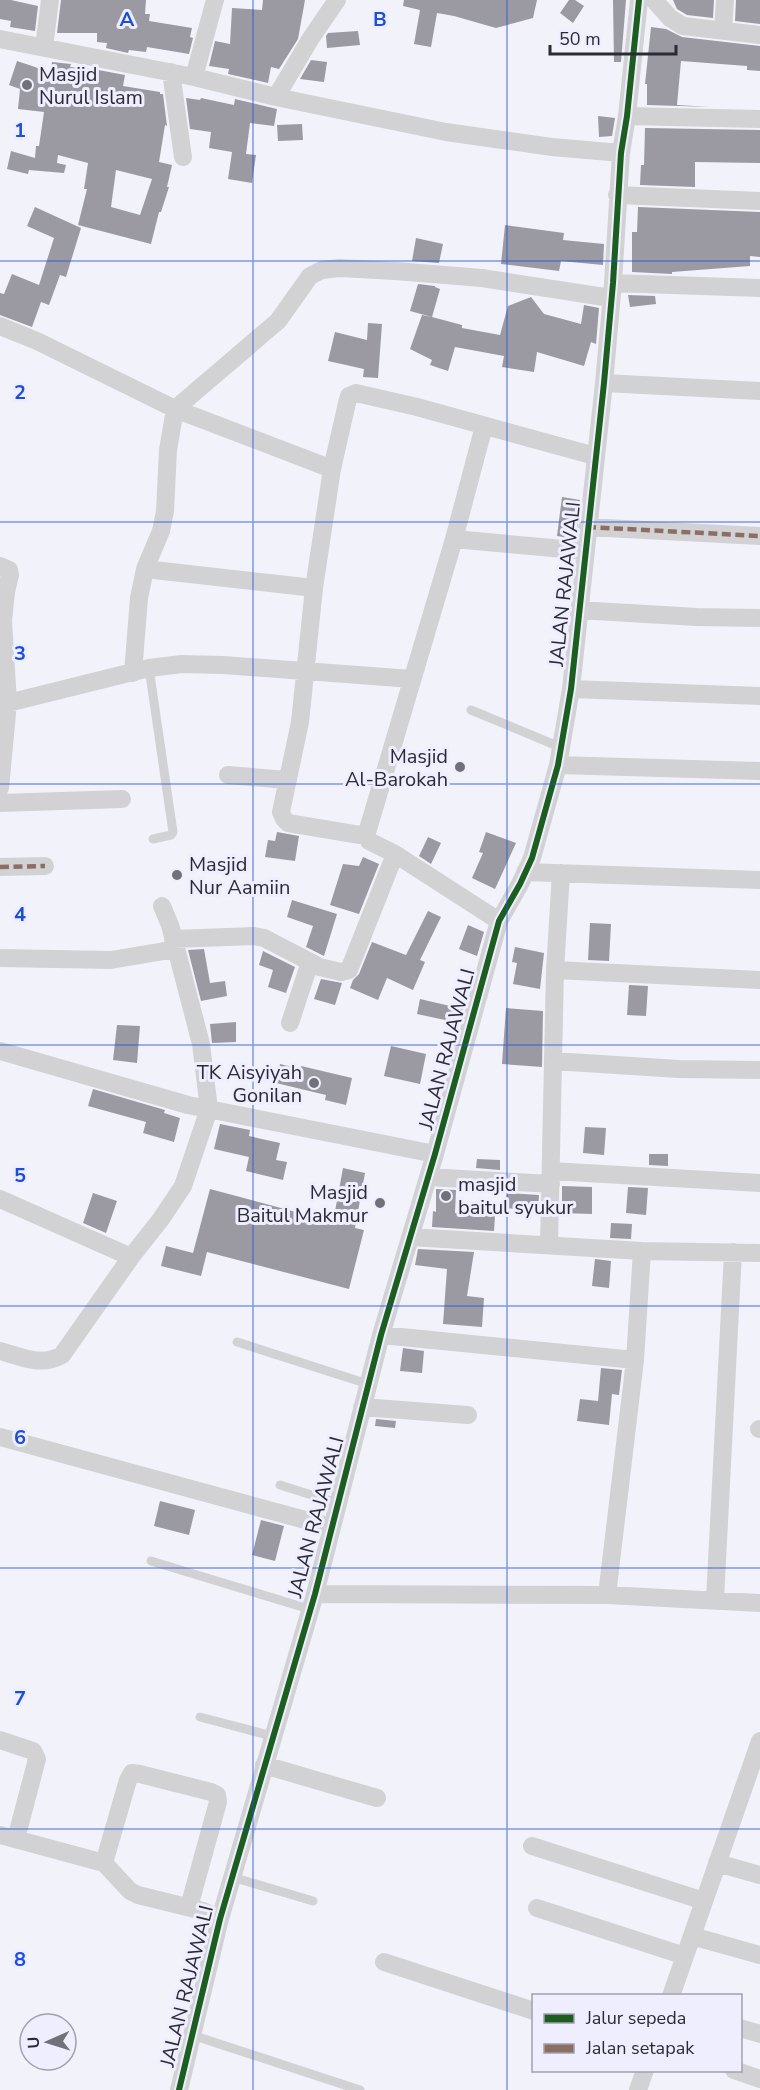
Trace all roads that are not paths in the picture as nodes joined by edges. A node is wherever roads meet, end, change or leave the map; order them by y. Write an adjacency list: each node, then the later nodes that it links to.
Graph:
1 (50, 0): 10 (street)
2 (215, 0): 12 (street)
3 (337, 0): 13 (street)
4 (639, 0): 14 (street, JALAN RAJAWALI)
5 (654, 0): 7 (street)
6 (725, 0): 7 (street)
7 (723, 30): 8 (street)
8 (760, 35)
9 (0, 39): 10 (street)
10 (44, 47): 11 (street)
11 (171, 72): 12 (street); 17 (street)
12 (194, 77): 13 (street)
13 (276, 97): 16 (street)
14 (627, 116): 15 (street); 16 (street, JALAN RAJAWALI)
15 (760, 120)
16 (621, 153): 18 (street, JALAN RAJAWALI)
17 (183, 157)
18 (617, 195): 19 (street); 21 (street, JALAN RAJAWALI)
19 (760, 201)
20 (760, 288): 21 (street)
21 (612, 291): 23 (street, JALAN RAJAWALI); 25 (street)
22 (0, 326): 25 (street)
23 (604, 383): 24 (street); 27 (street, JALAN RAJAWALI)
24 (760, 391)
25 (176, 409): 28 (street); 34 (street)
26 (484, 426): 27 (street); 28 (street); 31 (street)
27 (595, 456): 29 (street, JALAN RAJAWALI)
28 (332, 469): 35 (street)
29 (587, 527): 30 (street); 32 (street, JALAN RAJAWALI)
30 (760, 536)
31 (454, 539): 32 (street); 40 (street)
32 (585, 551): 36 (street, JALAN RAJAWALI)
33 (0, 566): 43 (street)
34 (145, 569): 35 (street); 38 (street)
35 (314, 588): 39 (street)
36 (578, 609): 37 (street); 41 (street, JALAN RAJAWALI)
37 (760, 618)
38 (141, 670): 39 (street); 43 (street); 53 (lane)
39 (306, 670): 40 (street); 48 (street)
40 (412, 679): 52 (street)
41 (571, 689): 42 (street); 45 (street, JALAN RAJAWALI)
42 (760, 696)
43 (4, 703): 49 (street)
44 (471, 710): 45 (lane)
45 (559, 756): 46 (street); 57 (street, JALAN RAJAWALI)
46 (760, 771)
47 (228, 775): 48 (street)
48 (287, 780): 52 (street)
49 (0, 788)
50 (122, 799): 51 (street)
51 (0, 803)
52 (366, 836): 54 (street)
53 (153, 839)
54 (395, 855): 61 (street); 64 (street)
55 (45, 866): 56 (street)
56 (0, 867)
57 (525, 872): 58 (street); 61 (street, JALAN RAJAWALI)
58 (561, 873): 59 (street); 65 (street)
59 (760, 880)
60 (162, 906): 62 (street)
61 (499, 921): 72 (street, JALAN RAJAWALI)
62 (175, 944): 63 (street); 64 (street); 71 (street)
63 (0, 958)
64 (316, 965): 67 (street)
65 (555, 970): 66 (street); 69 (street)
66 (760, 980)
67 (290, 1023)
68 (0, 1051): 71 (street)
69 (553, 1061): 70 (street); 74 (street)
70 (760, 1070)
71 (209, 1109): 72 (street); 82 (street)
72 (435, 1154): 73 (street, JALAN RAJAWALI)
73 (428, 1177): 74 (street); 77 (street, JALAN RAJAWALI)
74 (551, 1177): 75 (street); 78 (street)
75 (760, 1183)
76 (0, 1199): 82 (street)
77 (410, 1237): 78 (street); 83 (street, JALAN RAJAWALI)
78 (549, 1245): 79 (street)
79 (642, 1251): 80 (street); 86 (street)
80 (733, 1252): 81 (street); 96 (street)
81 (760, 1253)
82 (130, 1257): 85 (street)
83 (381, 1335): 86 (street); 87 (street, JALAN RAJAWALI)
84 (237, 1342): 87 (lane)
85 (0, 1351)
86 (634, 1360): 95 (street)
87 (368, 1384): 88 (street, JALAN RAJAWALI)
88 (362, 1407): 89 (street); 92 (street, JALAN RAJAWALI)
89 (468, 1415)
90 (0, 1437): 93 (street)
91 (280, 1485): 92 (lane)
92 (337, 1503): 93 (street, JALAN RAJAWALI)
93 (331, 1527): 97 (street, JALAN RAJAWALI)
94 (151, 1561): 97 (lane)
95 (607, 1595): 96 (street); 97 (street)
96 (715, 1600): 98 (street)
97 (312, 1601): 100 (street, JALAN RAJAWALI)
98 (760, 1603)
99 (200, 1717): 100 (lane)
100 (272, 1736): 103 (street, JALAN RAJAWALI)
101 (0, 1740): 106 (street)
102 (760, 1741): 104 (street)
103 (264, 1765): 105 (street); 111 (street, JALAN RAJAWALI)
104 (752, 1789): 109 (street)
105 (377, 1798)
106 (8, 1837): 108 (street)
107 (531, 1846): 112 (street)
108 (104, 1863): 114 (street); 114 (street)
109 (717, 1863): 110 (street); 112 (street)
110 (760, 1875)
111 (232, 1878): 113 (lane); 116 (street, JALAN RAJAWALI)
112 (704, 1901): 117 (street)
113 (313, 1902)
114 (189, 1907): 116 (street)
115 (537, 1908): 119 (street)
116 (220, 1919): 125 (street, JALAN RAJAWALI)
117 (692, 1936): 118 (street); 119 (street)
118 (760, 1955)
119 (685, 1956): 121 (street)
120 (384, 1962): 122 (street)
121 (671, 1994)
122 (532, 2010)
123 (742, 2028): 124 (street)
124 (760, 2034)
125 (192, 2035): 129 (street, JALAN RAJAWALI); 130 (lane)
126 (644, 2072): 131 (street)
127 (740, 2072): 128 (street)
128 (760, 2079)
129 (179, 2090)
130 (360, 2090)
131 (638, 2090)

